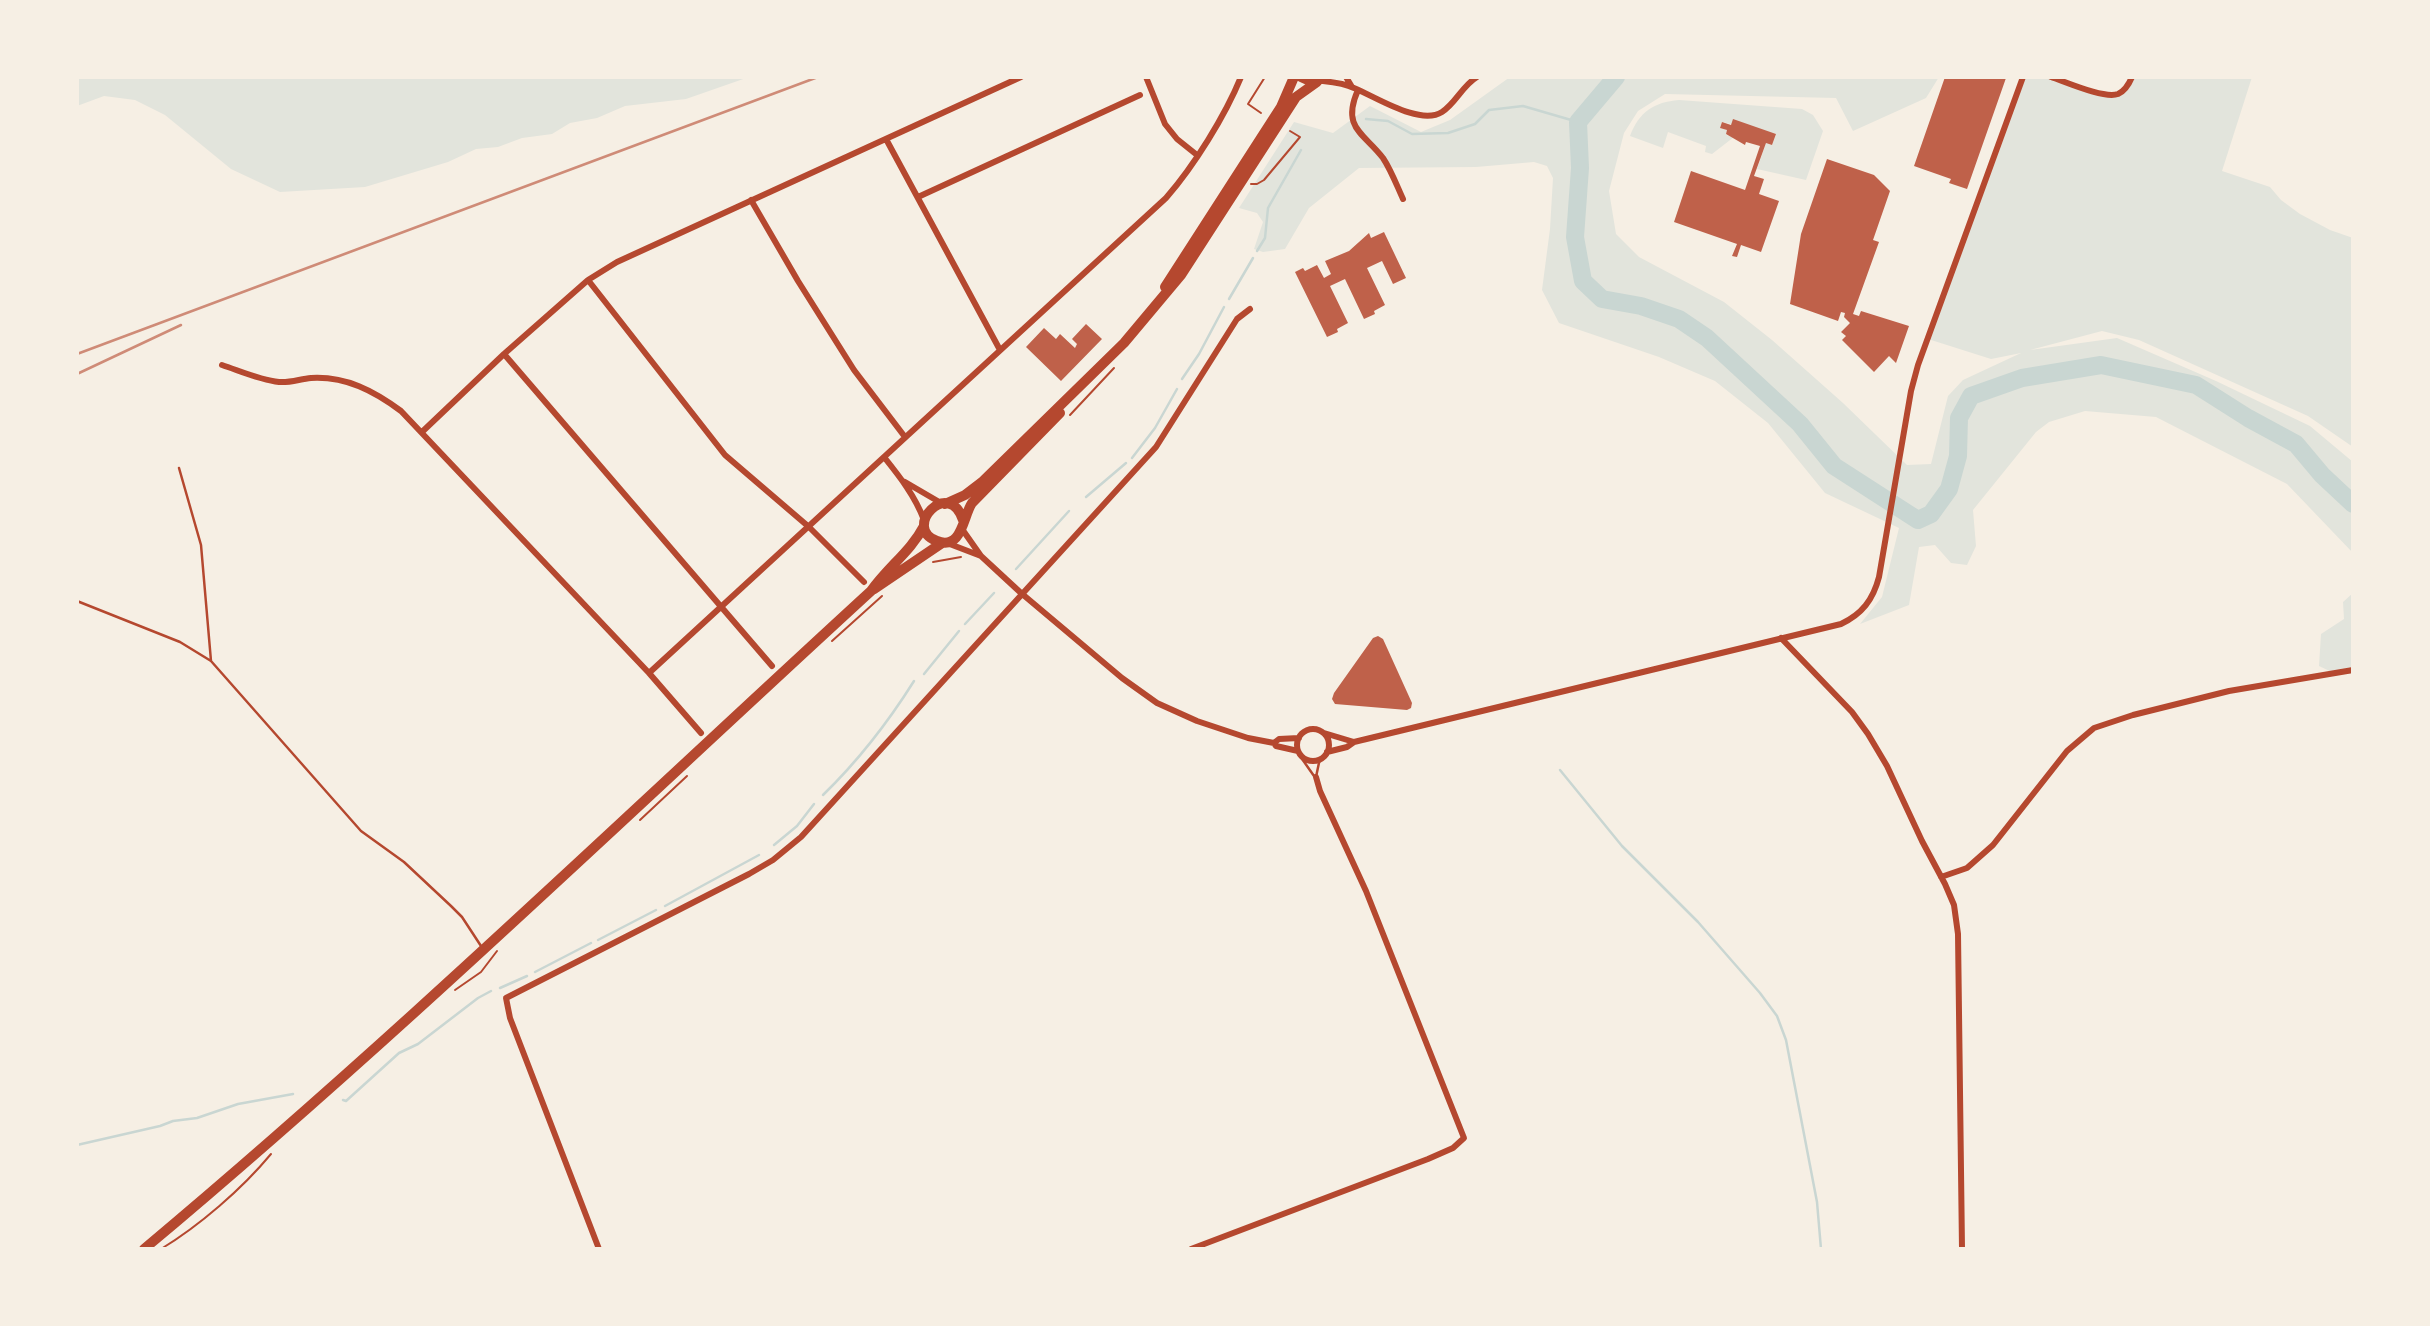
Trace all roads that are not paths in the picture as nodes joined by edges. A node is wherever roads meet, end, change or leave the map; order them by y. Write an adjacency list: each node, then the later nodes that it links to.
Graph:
1 (1021, 77): 14 (street)
2 (1146, 77): 15 (street)
3 (1241, 77): 15 (street)
4 (1294, 77): 20 (main road)
5 (1301, 77): 11 (main road)
6 (1346, 77): 12 (street)
7 (1477, 77): 12 (street)
8 (2023, 77): 41 (street)
9 (2051, 77): 10 (street)
10 (2132, 77)
11 (1322, 80): 12 (street); 20 (main road)
12 (1355, 88): 17 (street)
13 (1140, 95): 16 (street)
14 (886, 139): 16 (street); 18 (street)
15 (1197, 155): 22 (street)
16 (918, 197): 22 (street)
17 (1403, 199)
18 (751, 200): 19 (street); 27 (street)
19 (588, 280): 23 (street); 34 (street)
20 (1159, 300): 25 (main road)
21 (1250, 309): 38 (street)
22 (1000, 350): 27 (street)
23 (504, 354): 26 (street); 40 (street)
24 (222, 365): 26 (street)
25 (1082, 386): 31 (main road); 33 (main road)
26 (423, 431): 45 (street)
27 (905, 437): 28 (street)
28 (884, 457): 30 (street); 34 (street)
29 (179, 468): 42 (lane)
30 (903, 481): 31 (street); 32 (street)
31 (943, 504): 32 (main road); 33 (main road)
32 (924, 523): 35 (main road); 37 (main road)
33 (963, 525): 35 (main road); 36 (street)
34 (809, 527): 37 (street); 40 (street)
35 (944, 543): 36 (street); 37 (main road)
36 (981, 556): 38 (street)
37 (867, 586): 56 (main road)
38 (1021, 593): 50 (street); 58 (street)
39 (77, 601): 42 (lane)
40 (723, 607): 43 (street); 45 (street)
41 (1781, 638): 49 (street); 55 (street)
42 (211, 661): 56 (lane)
43 (772, 666)
44 (2353, 670): 55 (street)
45 (649, 673): 46 (street)
46 (701, 733)
47 (1324, 733): 48 (street); 49 (street); 51 (street)
48 (1299, 738): 50 (street); 52 (street)
49 (1354, 742): 51 (street)
50 (1274, 743): 52 (street)
51 (1327, 751): 53 (street)
52 (1299, 753): 53 (street); 54 (lane)
53 (1320, 758): 54 (lane)
54 (1317, 777): 59 (street)
55 (1941, 877): 60 (street)
56 (483, 949): 57 (main road)
57 (144, 1249)
58 (599, 1249)
59 (1191, 1249)
60 (1962, 1249)

